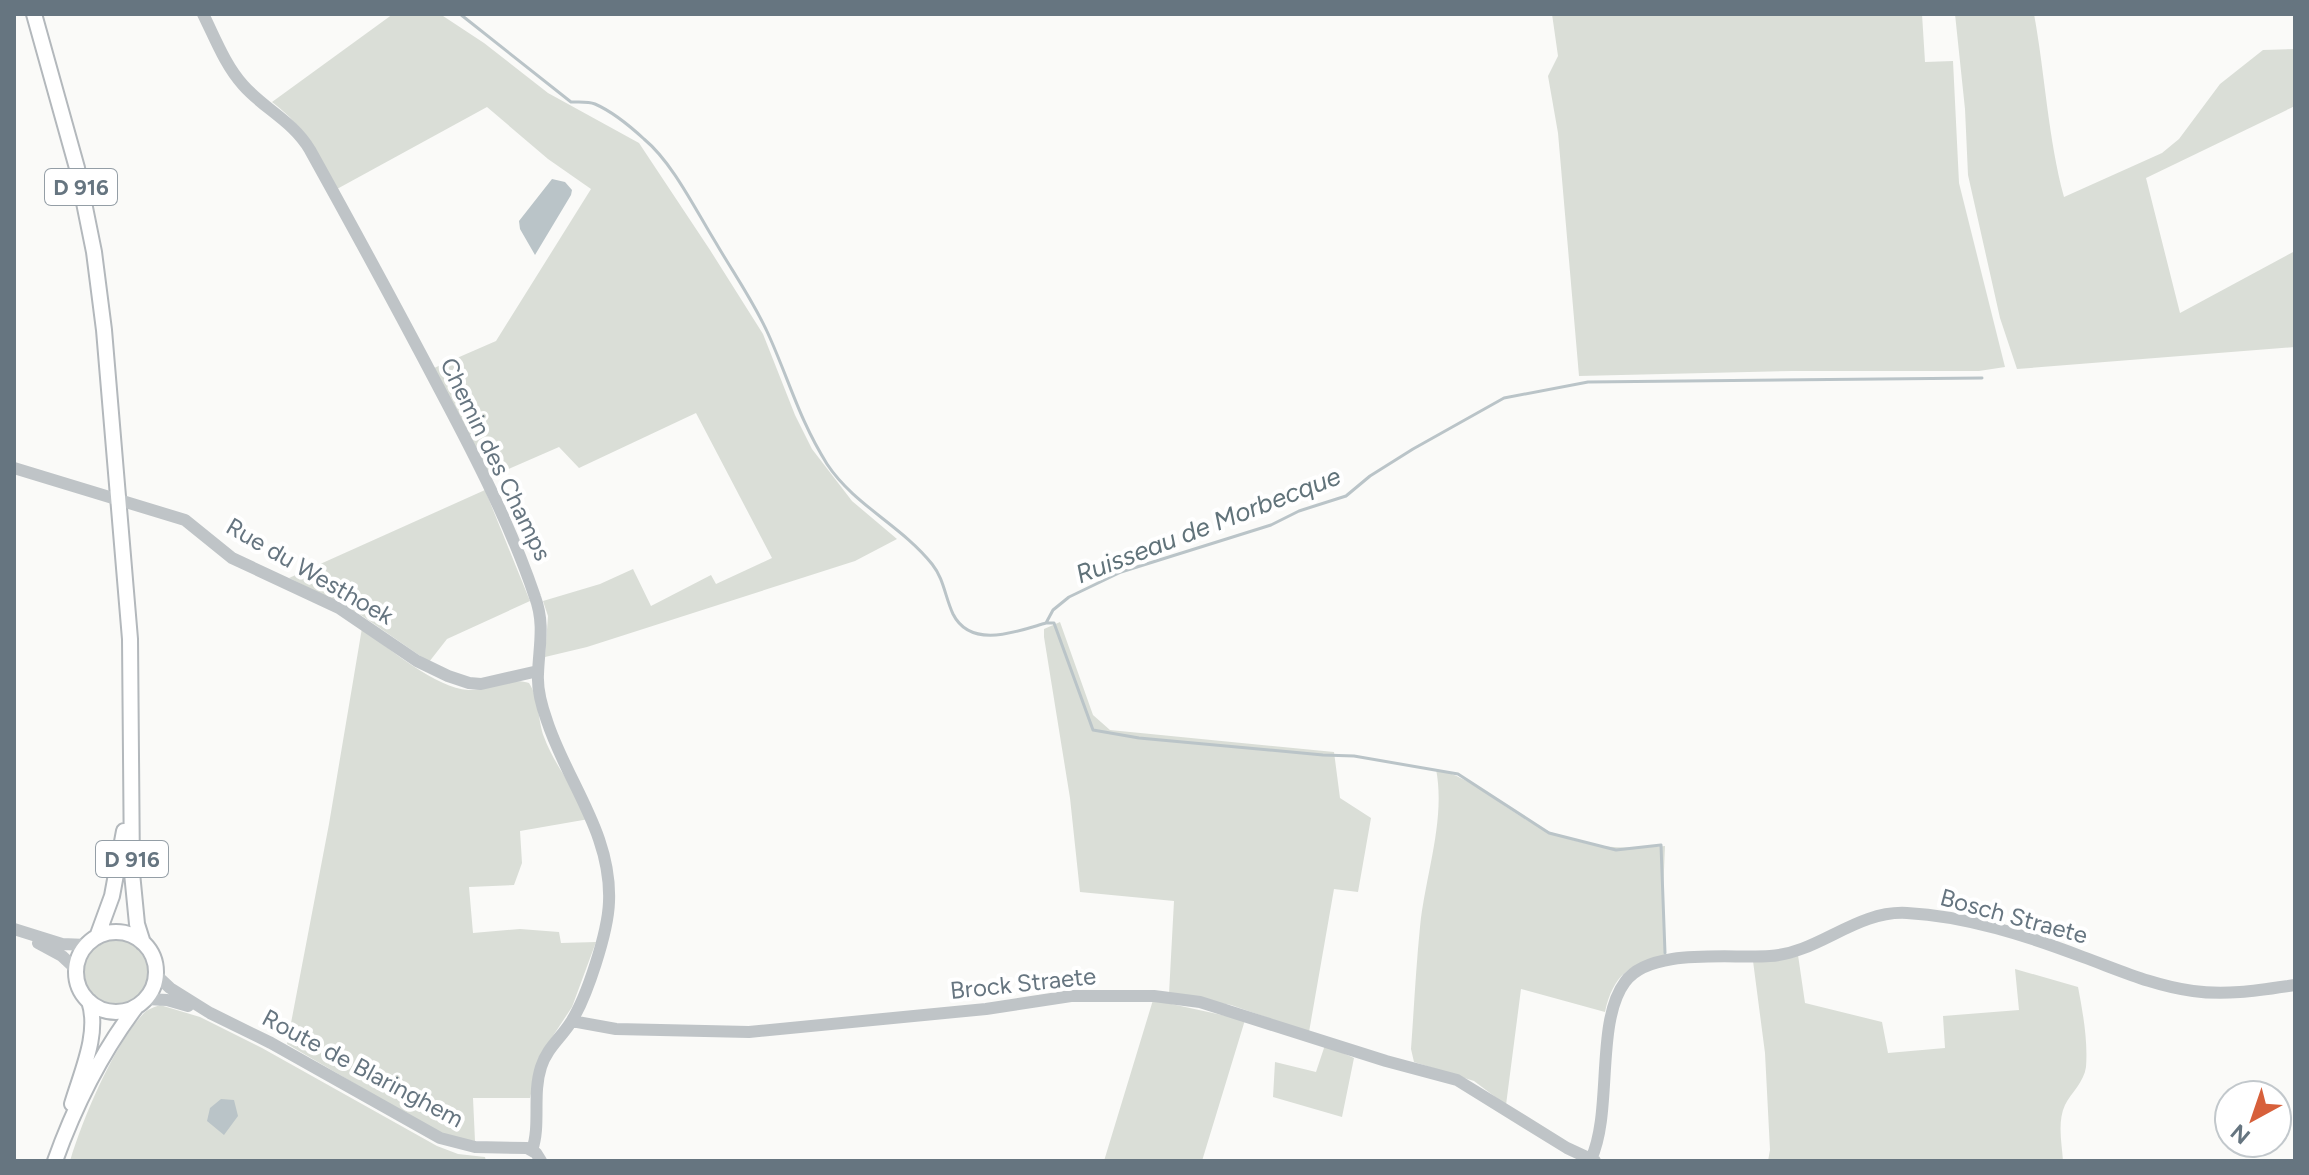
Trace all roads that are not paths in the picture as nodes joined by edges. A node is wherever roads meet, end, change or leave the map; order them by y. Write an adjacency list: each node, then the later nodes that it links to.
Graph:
1 (34, 14): 4 (main road, D 916)
2 (203, 14): 5 (street, Chemin des Champs)
3 (14, 468): 4 (street, Rue du Westhoek)
4 (119, 498): 5 (street, Rue du Westhoek); 6 (main road, D 916)
5 (538, 671): 16 (street, Chemin des Champs)
6 (131, 775): 8 (main road, D 916); 9 (main road, D 916)
7 (14, 929): 8 (street); 10 (street)
8 (92, 941): 9 (main road); 10 (main road)
9 (143, 943): 11 (main road)
10 (77, 970): 13 (main road)
11 (156, 975): 14 (main road); 15 (street, Route de Blaringhem)
12 (2295, 985): 19 (street, Bosch Straete)
13 (89, 1001): 14 (main road); 17 (main road)
14 (141, 1003): 15 (street, Route de Blaringhem); 17 (main road)
15 (210, 1013): 18 (street, Route de Blaringhem)
16 (572, 1021): 18 (street, Chemin des Champs); 19 (street, Brock Straete)
17 (64, 1136): 20 (main road)
18 (532, 1150): 21 (street)
19 (1593, 1160)
20 (55, 1161)
21 (541, 1161)

